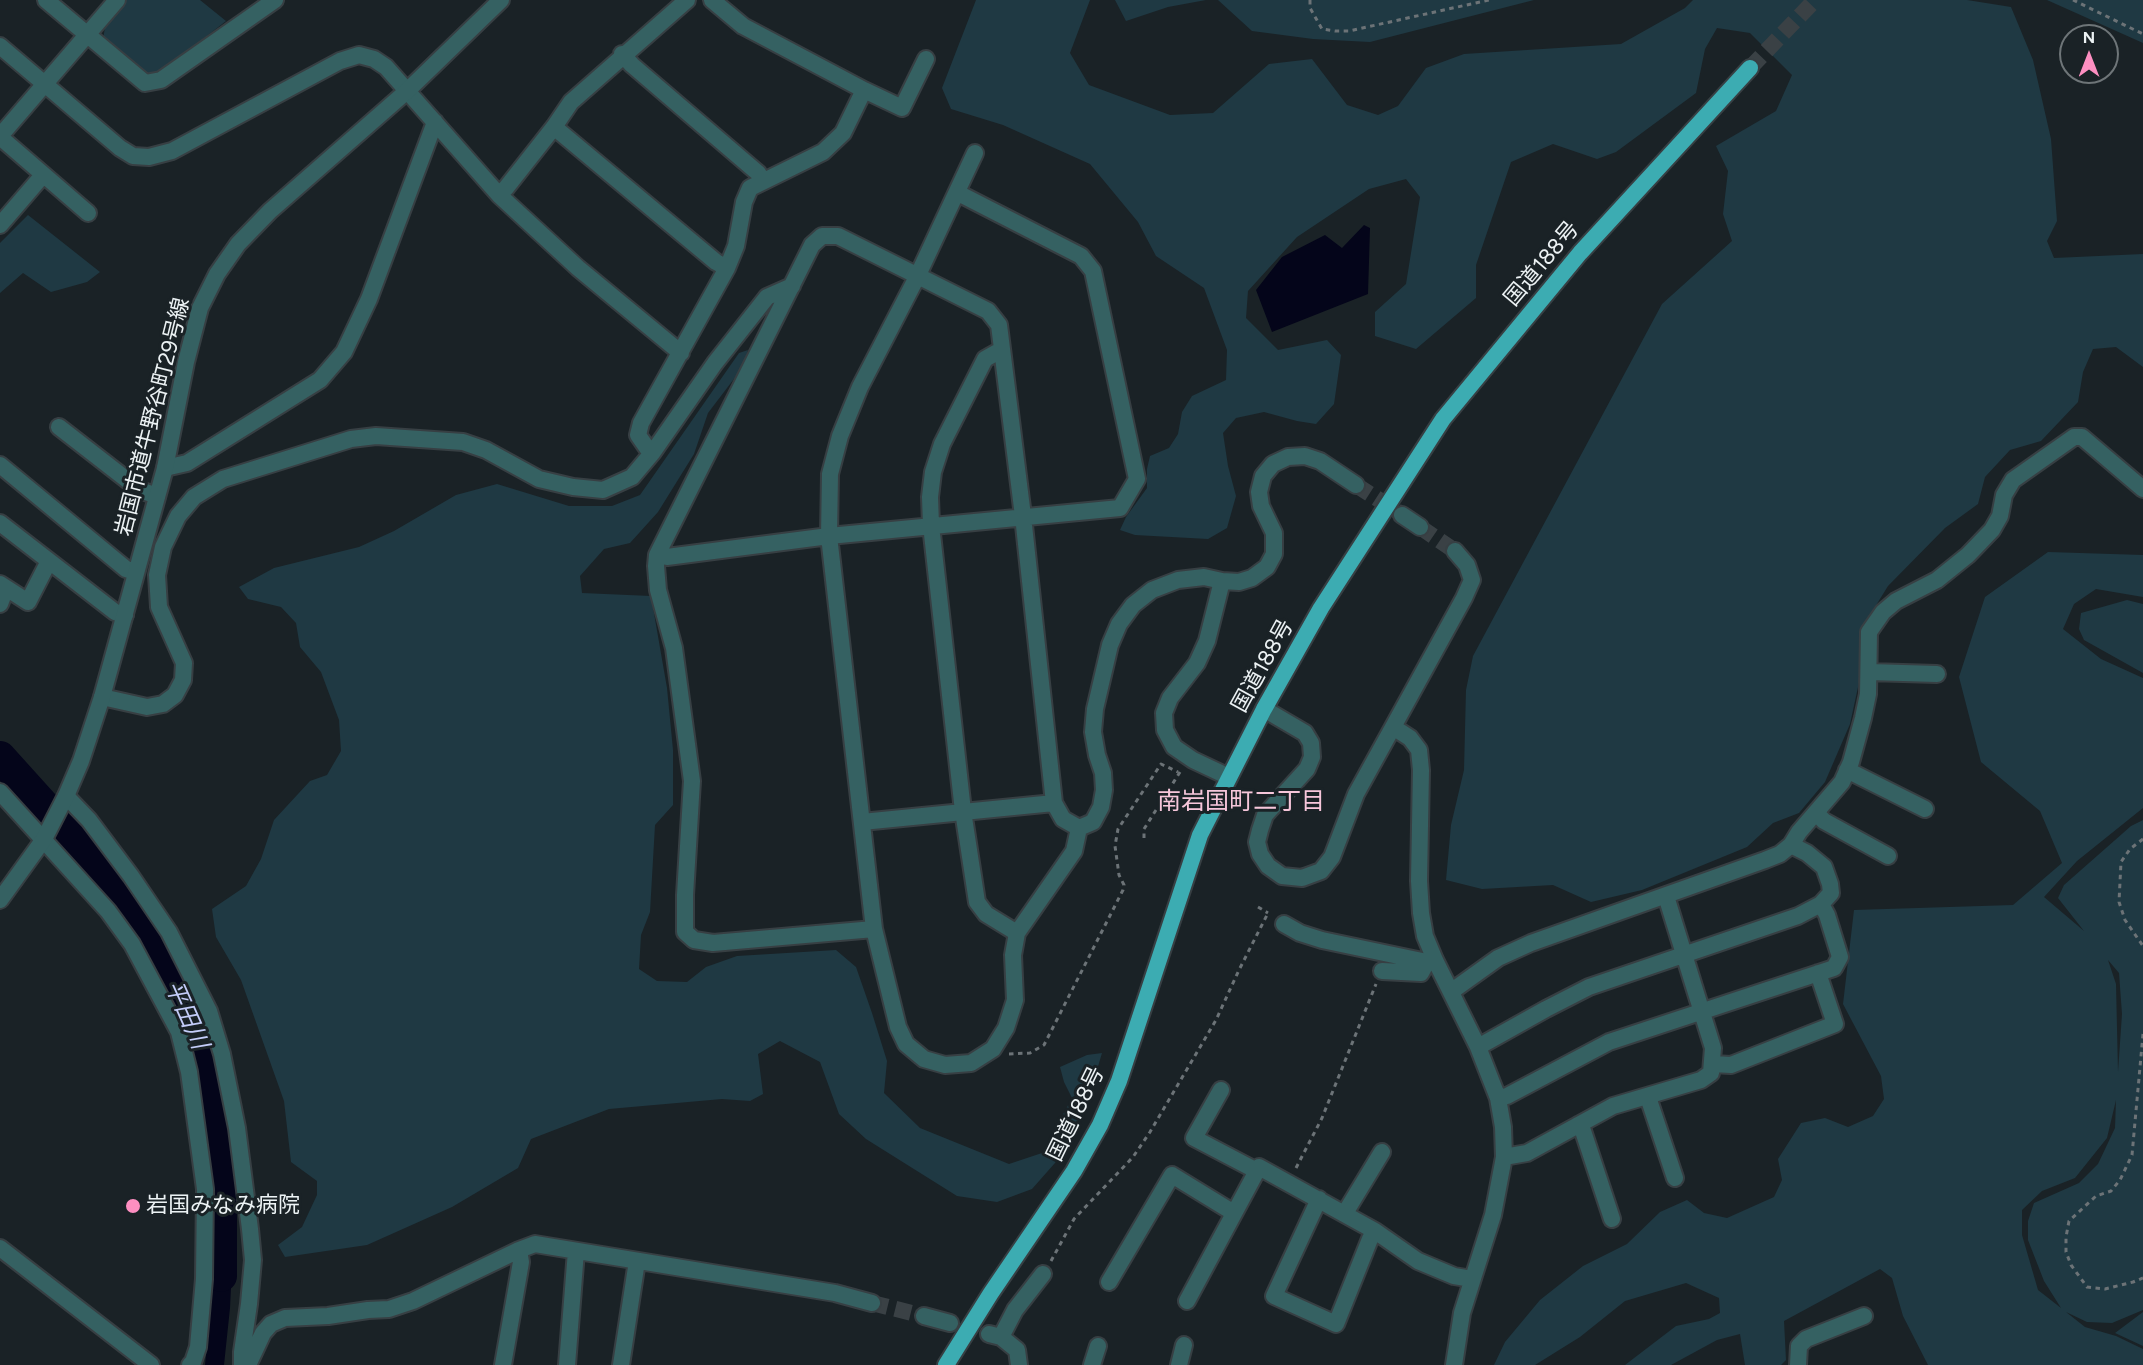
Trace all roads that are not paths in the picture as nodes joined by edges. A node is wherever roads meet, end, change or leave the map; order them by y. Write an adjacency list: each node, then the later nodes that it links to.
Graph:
1 (46, 0): 7 (street)
2 (117, 0): 7 (street)
3 (275, 0): 7 (street)
4 (501, 0): 14 (street, 岩国市道牛野谷町29号線)
5 (687, 0): 9 (street)
6 (712, 0): 13 (street)
7 (87, 35): 12 (street)
8 (0, 46): 12 (street)
9 (622, 54): 16 (street); 20 (street)
10 (926, 59): 13 (street)
11 (1750, 68): 54 (highway, 国道188号)
12 (45, 84): 14 (street); 17 (street)
13 (864, 90): 20 (street)
14 (407, 91): 15 (street); 33 (street, 岩国市道牛野谷町29号線)
15 (435, 122): 22 (street); 33 (street)
16 (554, 127): 22 (street); 25 (street)
17 (0, 136): 19 (street)
18 (975, 153): 21 (street)
19 (44, 175): 23 (street); 24 (street)
20 (763, 181): 25 (street)
21 (958, 193): 26 (street); 38 (street)
22 (499, 195): 29 (street)
23 (88, 213)
24 (0, 225)
25 (727, 268): 29 (street)
26 (917, 277): 27 (street); 28 (street); 42 (street)
27 (792, 286): 31 (street); 44 (street)
28 (1001, 350): 38 (street); 40 (street)
29 (681, 353): 31 (street)
30 (60, 427): 36 (street)
31 (653, 452): 53 (street)
32 (0, 465): 46 (street)
33 (165, 468): 36 (street, 岩国市道牛野谷町29号線)
34 (1356, 484): 47 (street)
35 (2143, 489): 51 (street)
36 (157, 496): 46 (street, 岩国市道牛野谷町29号線)
37 (1402, 515): 41 (street)
38 (1023, 516): 40 (street); 60 (street)
39 (0, 523): 45 (street)
40 (931, 525): 42 (street); 62 (street)
41 (1420, 527)
42 (829, 536): 44 (street); 64 (street)
43 (1455, 551): 55 (street)
44 (657, 555): 73 (street)
45 (49, 561): 48 (street); 50 (street)
46 (136, 572): 50 (street, 岩国市道牛野谷町29号線)
47 (1222, 581): 57 (street); 65 (street)
48 (3, 586): 49 (street)
49 (0, 604)
50 (125, 615): 53 (street, 岩国市道牛野谷町29号線)
51 (1869, 672): 52 (street); 56 (street)
52 (1937, 674)
53 (102, 697): 59 (street, 岩国市道牛野谷町29号線)
54 (1264, 709): 55 (street); 57 (highway, 国道188号)
55 (1393, 727): 76 (street)
56 (1847, 770): 61 (street); 63 (street)
57 (1229, 777): 116 (highway, 国道188号)
58 (0, 792): 66 (street)
59 (65, 798): 66 (street, 岩国市道牛野谷町29号線); 112 (street)
60 (1054, 803): 62 (street); 65 (street)
61 (1925, 809)
62 (963, 812): 64 (street); 74 (street)
63 (1816, 813): 67 (street); 68 (street)
64 (862, 822): 73 (street)
65 (1079, 828): 74 (street)
66 (45, 836): 70 (street, 岩国市道牛野谷町29号線); 111 (street)
67 (1791, 845): 69 (street); 71 (street)
68 (1888, 856)
69 (1665, 896): 75 (street); 79 (street)
70 (0, 900)
71 (1821, 904): 75 (street); 78 (street)
72 (1284, 924): 76 (street)
73 (874, 929): 74 (street)
74 (1017, 933)
75 (1685, 956): 80 (street); 81 (street)
76 (1431, 961): 77 (street); 79 (street)
77 (1382, 971)
78 (1818, 973): 80 (street); 82 (street)
79 (1452, 991): 81 (street)
80 (1703, 1011): 82 (street); 85 (street)
81 (1478, 1047): 85 (street)
82 (1713, 1064): 84 (street)
83 (1221, 1090): 89 (street)
84 (1647, 1097): 86 (street); 90 (street)
85 (1498, 1098): 88 (street)
86 (1578, 1125): 88 (street); 94 (street)
87 (1382, 1152): 92 (street)
88 (1504, 1157): 101 (street)
89 (1257, 1171): 91 (street); 93 (street)
90 (1676, 1178)
91 (1319, 1199): 92 (street); 95 (street)
92 (1345, 1213): 95 (street)
93 (1234, 1214): 102 (street); 103 (street)
94 (1612, 1219)
95 (1375, 1231): 101 (street)
96 (0, 1248): 110 (street)
97 (519, 1250): 98 (street); 112 (street); 113 (street)
98 (576, 1251): 99 (street); 114 (street)
99 (637, 1261): 104 (street); 115 (street)
100 (1043, 1274): 117 (street)
101 (1472, 1279): 120 (street)
102 (1109, 1282)
103 (1187, 1301)
104 (872, 1303)
105 (924, 1316): 107 (street)
106 (1864, 1316): 121 (street)
107 (950, 1323)
108 (1184, 1345): 119 (street)
109 (1098, 1346): 118 (street)
110 (151, 1365)
111 (189, 1365)
112 (244, 1365)
113 (503, 1365)
114 (567, 1365)
115 (621, 1365)
116 (946, 1365)
117 (1019, 1365)
118 (1092, 1365)
119 (1179, 1365)
120 (1454, 1365)
121 (1798, 1365)

